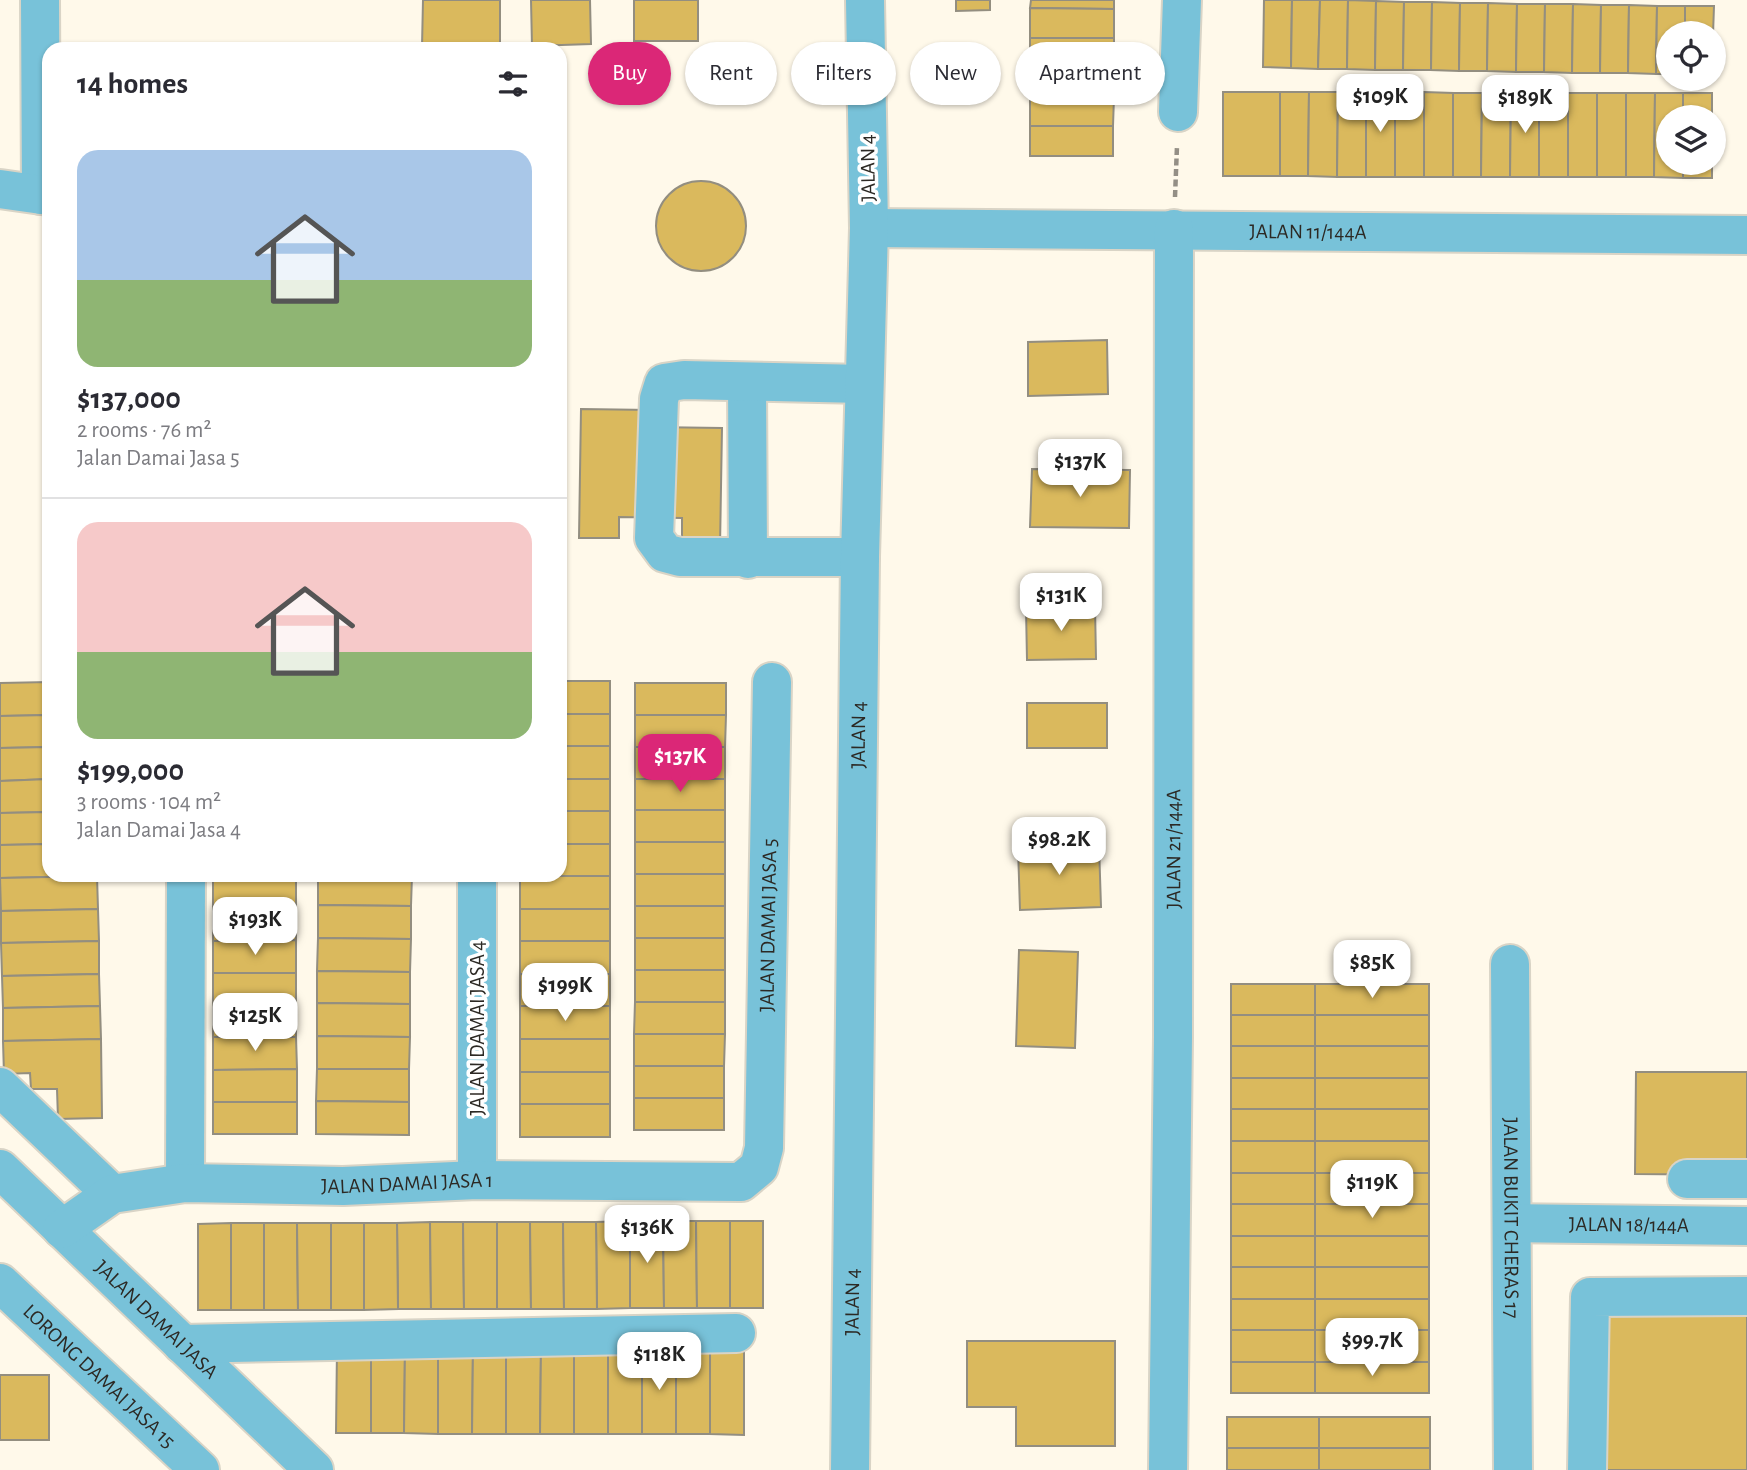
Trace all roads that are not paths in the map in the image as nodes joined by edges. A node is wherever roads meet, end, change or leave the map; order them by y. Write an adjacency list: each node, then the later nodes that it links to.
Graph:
1 (40, 0): 4 (street)
2 (866, 0): 8 (street, JALAN 4)
3 (1182, 0): 5 (street)
4 (42, 78)
5 (1178, 112)
6 (0, 189): 7 (street)
7 (42, 195)
8 (869, 228): 9 (street, JALAN 11/144A); 12 (street, JALAN 4)
9 (1174, 229): 10 (street, JALAN 11/144A); 37 (street, JALAN 21/144A)
10 (1747, 235)
11 (747, 382): 12 (street); 14 (street); 14 (street)
12 (864, 384): 13 (street, JALAN 4)
13 (860, 558): 14 (street); 36 (street, JALAN 4)
14 (748, 559)
15 (772, 682): 20 (street, JALAN DAMAI JASA 5)
16 (186, 882): 25 (street)
17 (477, 882): 23 (street, JALAN DAMAI JASA 4)
18 (1510, 964): 27 (street, JALAN BUKIT CHERAS 17)
19 (0, 1087): 26 (street)
20 (759, 1167): 23 (street, JALAN DAMAI JASA 1)
21 (0, 1169): 29 (street, JALAN DAMAI JASA)
22 (1687, 1179): 24 (street)
23 (477, 1180): 25 (street, JALAN DAMAI JASA 1)
24 (1747, 1180)
25 (185, 1183): 26 (street, JALAN DAMAI JASA 1)
26 (112, 1194): 29 (street, JALAN DAMAI JASA 1)
27 (1512, 1223): 28 (street, JALAN 18/144A); 38 (street, JALAN BUKIT CHERAS 17)
28 (1747, 1226)
29 (62, 1229): 33 (street, JALAN DAMAI JASA)
30 (0, 1283): 34 (street, LORONG DAMAI JASA 15)
31 (1747, 1296): 39 (street)
32 (736, 1334): 33 (street)
33 (182, 1344): 35 (street, JALAN DAMAI JASA)
34 (200, 1470)
35 (314, 1470)
36 (850, 1470)
37 (1168, 1470)
38 (1513, 1470)
39 (1587, 1470)

